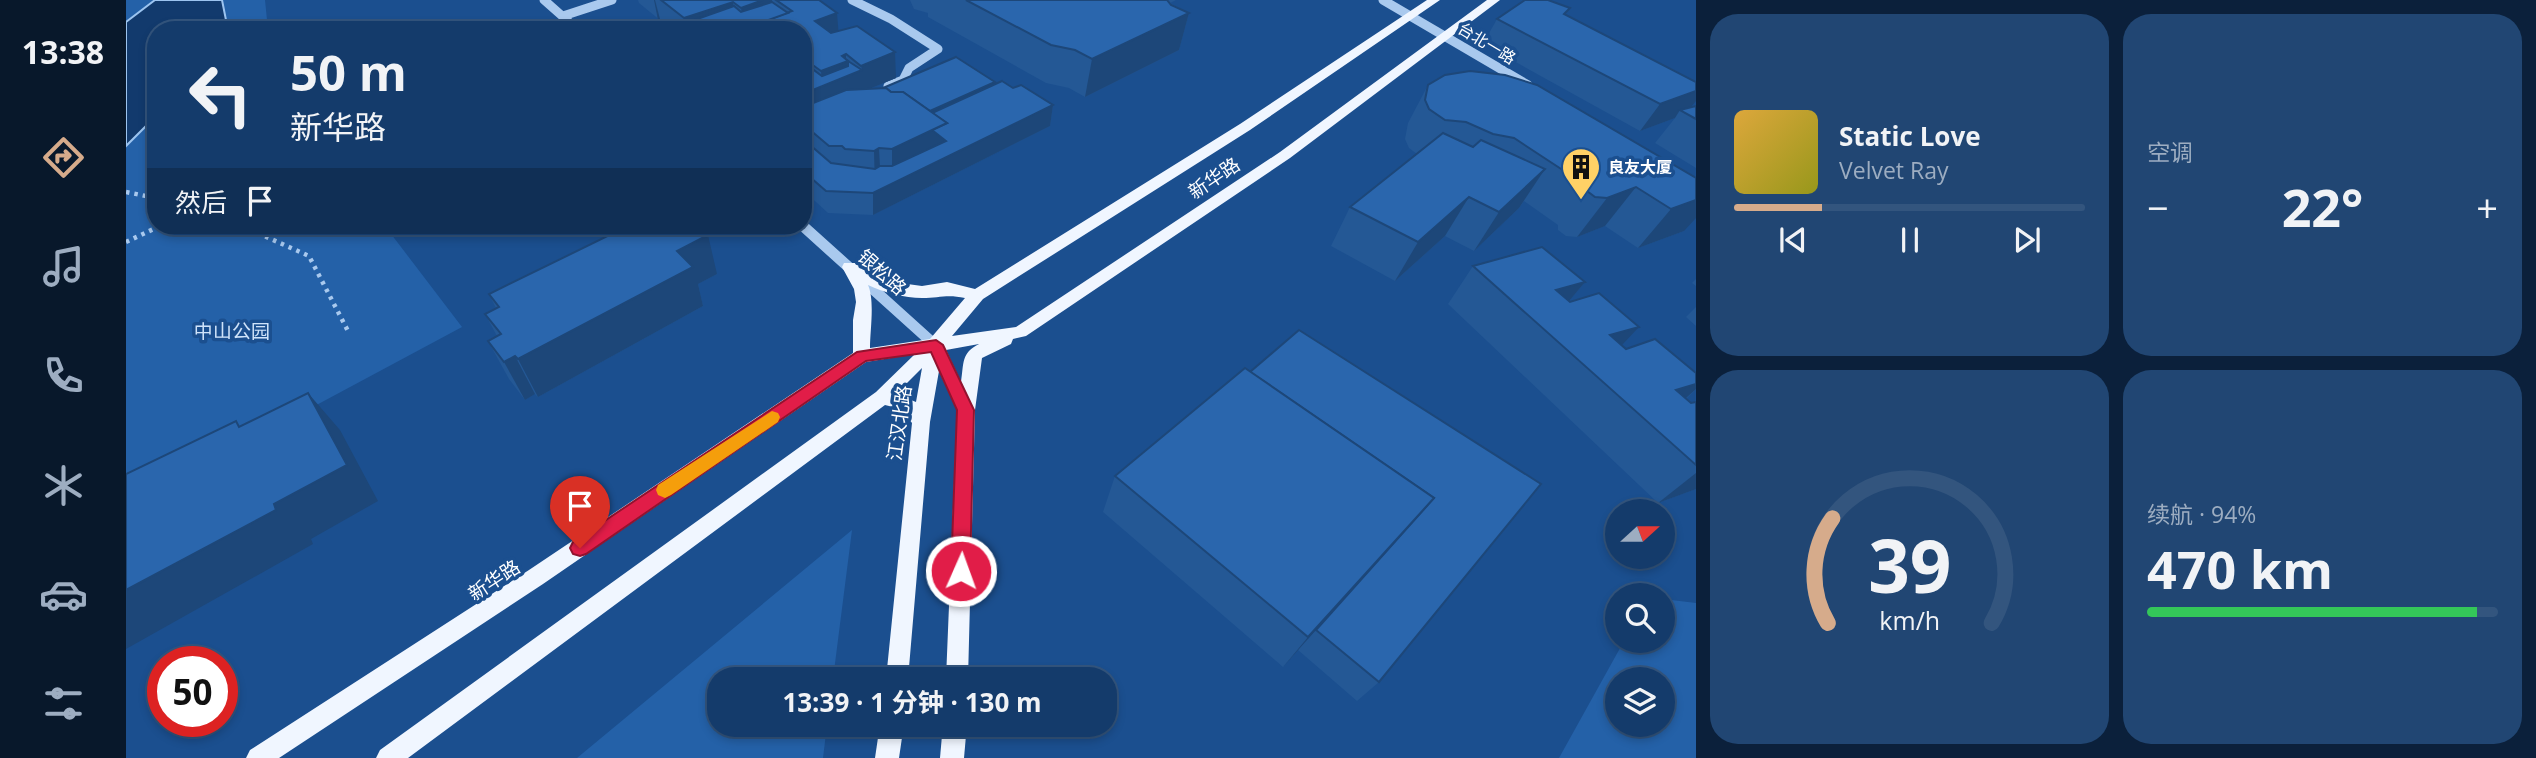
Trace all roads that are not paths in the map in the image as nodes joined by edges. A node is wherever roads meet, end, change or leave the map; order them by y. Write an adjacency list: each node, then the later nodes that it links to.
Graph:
1 (544, 0): 7 (street)
2 (612, 0): 7 (street)
3 (852, 0): 11 (street)
4 (1383, 0): 8 (street)
5 (1434, 0): 8 (main road, 新华路)
6 (1494, 0): 10 (main road, 新华路)
7 (563, 16): 9 (street)
8 (1411, 16): 10 (street); 15 (main road, 新华路)
9 (568, 21)
10 (1445, 36): 12 (street, 台北一路); 16 (main road, 新华路)
11 (878, 91)
12 (1542, 93)
13 (812, 234): 14 (street, 银松路)
14 (850, 267): 15 (main road); 17 (street, 银松路); 18 (main road)
15 (977, 295): 17 (main road, 新华路)
16 (1020, 332): 17 (main road, 新华路); 20 (main road)
17 (936, 345): 18 (main road, 新华路); 19 (main road, 新华路); 20 (main road); 21 (main road, 江汉北路)
18 (862, 356): 26 (main road, 新华路)
19 (882, 397): 21 (main road); 27 (main road, 新华路)
20 (966, 410): 23 (main road)
21 (921, 422): 22 (main road, 江汉北路)
22 (898, 667)
23 (957, 667)
24 (890, 737): 28 (main road)
25 (954, 737): 29 (main road)
26 (258, 758)
27 (388, 758)
28 (887, 758)
29 (952, 758)

